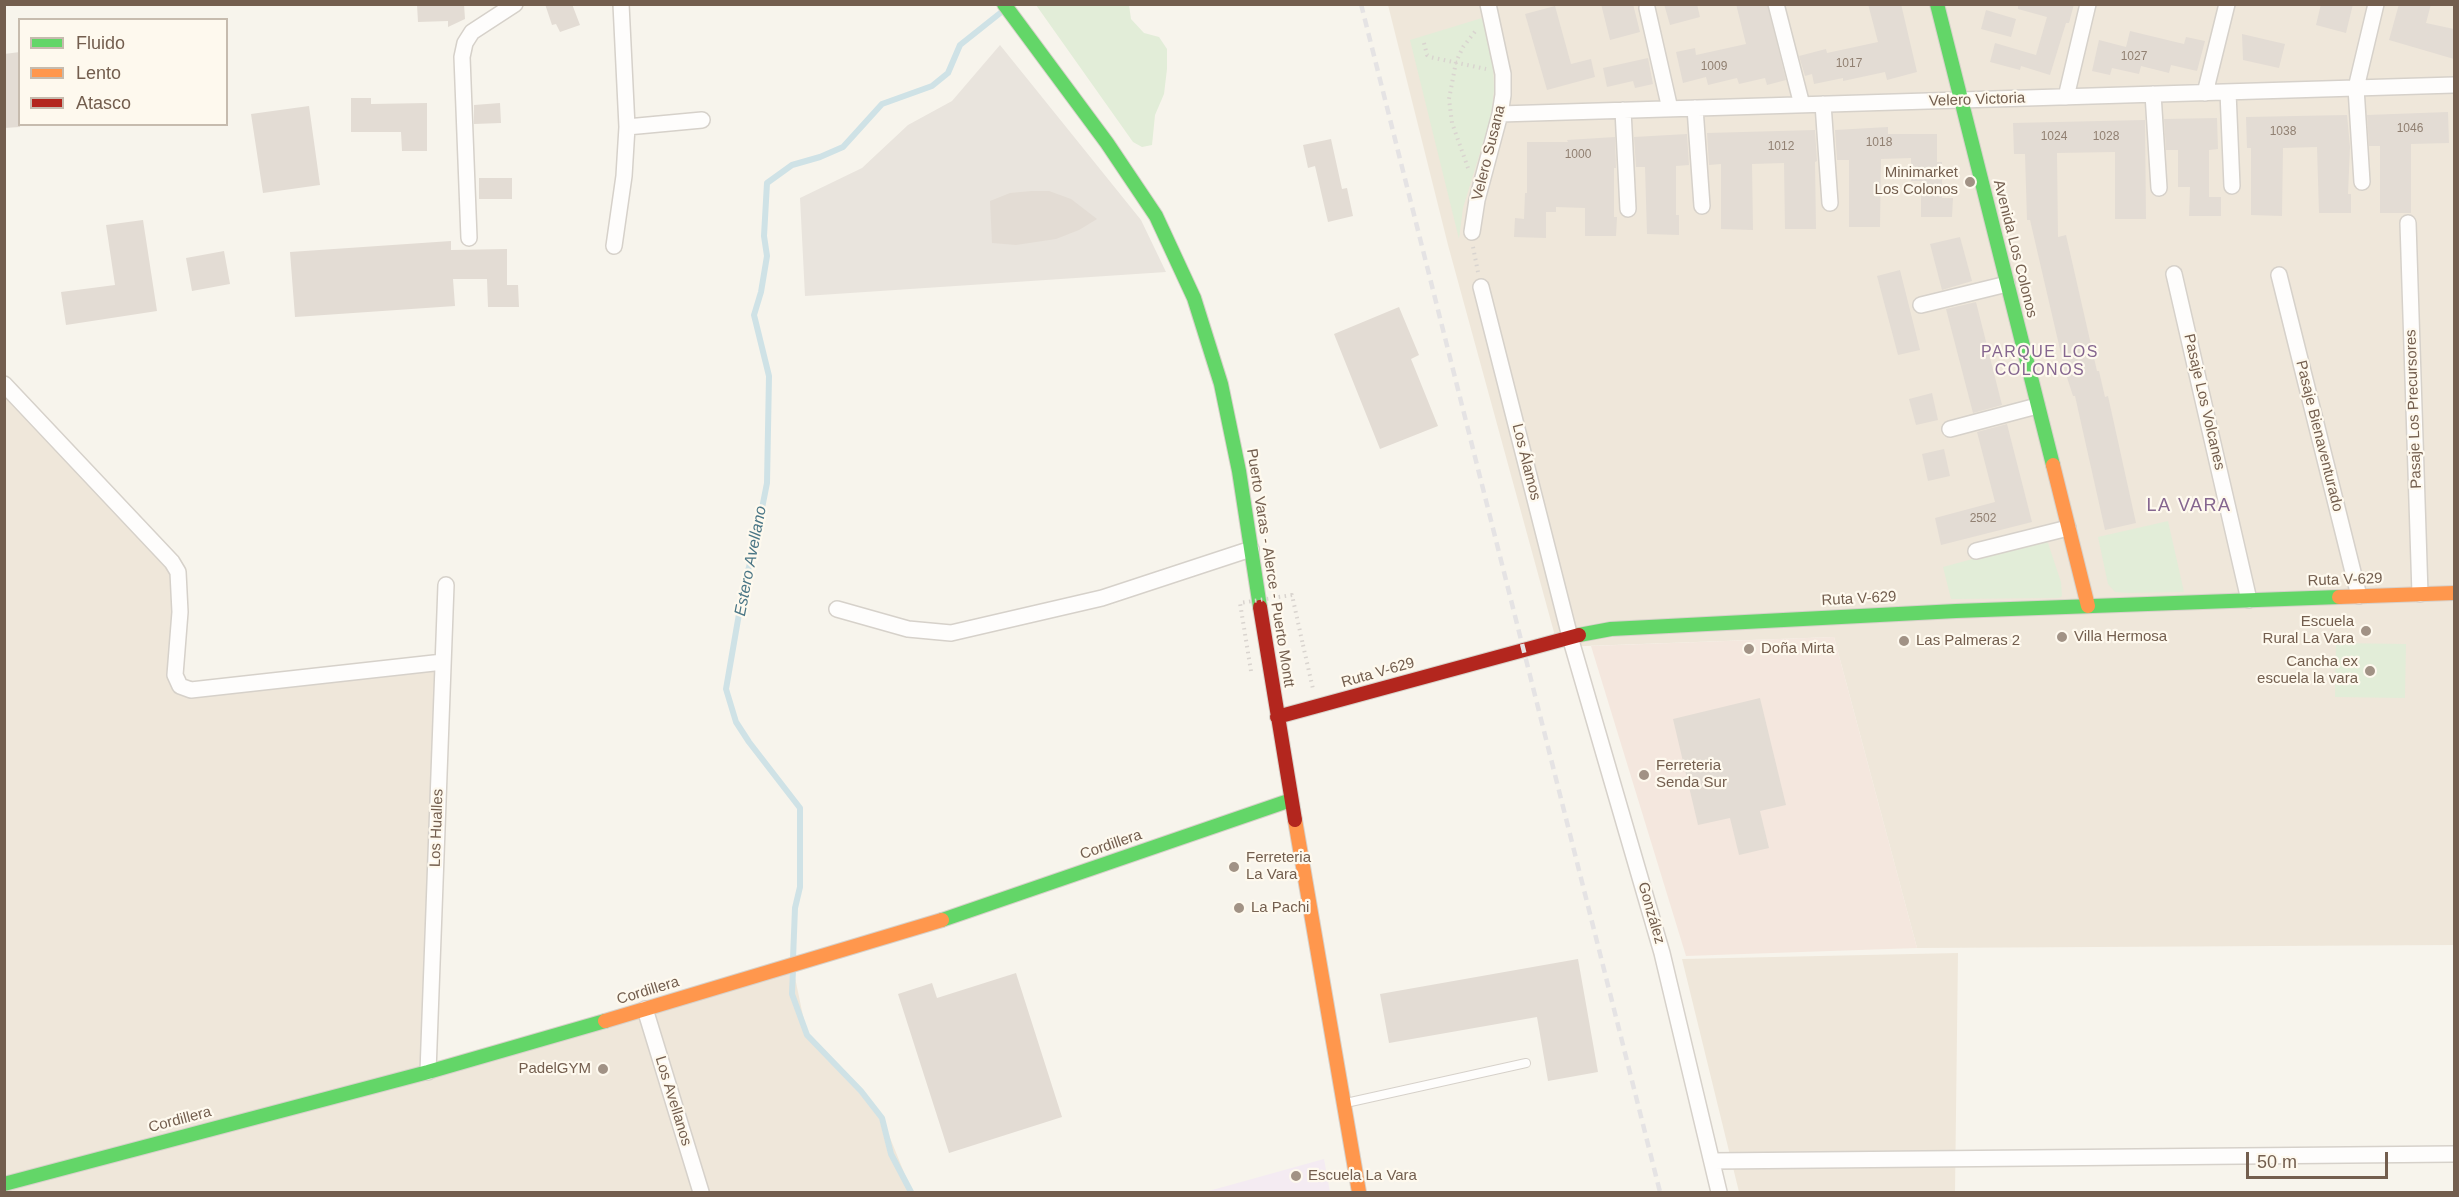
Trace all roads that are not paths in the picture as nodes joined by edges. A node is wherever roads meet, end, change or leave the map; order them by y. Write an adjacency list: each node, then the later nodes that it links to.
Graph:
1 (515, 4): 34 (street)
2 (621, 4): 25 (street)
3 (1004, 4): 45 (main road, Puerto Varas - Alerce - Puerto Montt)
4 (1776, 4): 19 (street)
5 (1937, 4): 17 (main road, Avenida Los Colonos)
6 (2088, 4): 16 (street)
7 (2227, 4): 14 (street)
8 (2376, 4): 12 (street)
9 (1647, 8): 21 (street)
10 (1489, 10): 23 (street, Velero Susana)
11 (2454, 85): 12 (street, Velero Victoria)
12 (2356, 88): 13 (street, Velero Victoria); 26 (street)
13 (2228, 92): 14 (street, Velero Victoria); 27 (street)
14 (2205, 93): 15 (street, Velero Victoria)
15 (2153, 94): 16 (street, Velero Victoria); 28 (street)
16 (2066, 97): 17 (street, Velero Victoria)
17 (1960, 100): 18 (street, Velero Victoria); 38 (main road, Avenida Los Colonos)
18 (1824, 104): 19 (street, Velero Victoria); 29 (street)
19 (1802, 105): 20 (street, Velero Victoria)
20 (1695, 108): 21 (street, Velero Victoria); 30 (street)
21 (1670, 109): 22 (street, Velero Victoria)
22 (1623, 110): 23 (street, Velero Victoria); 31 (street)
23 (1500, 114): 33 (street, Velero Susana)
24 (702, 120): 25 (street)
25 (627, 128): 35 (street)
26 (2362, 182)
27 (2232, 186)
28 (2159, 188)
29 (1830, 203)
30 (1702, 206)
31 (1628, 209)
32 (2408, 223): 49 (street, Pasaje Los Precursores)
33 (1472, 232)
34 (469, 238)
35 (614, 246)
36 (2174, 274): 51 (street, Pasaje Los Volcanes)
37 (2279, 275): 50 (street, Pasaje Bienaventurado)
38 (2007, 284): 40 (street); 42 (main road, Avenida Los Colonos)
39 (1481, 287): 54 (street, Los Álamos)
40 (1921, 305)
41 (4, 384): 55 (street)
42 (2037, 406): 43 (street); 44 (main road, Avenida Los Colonos)
43 (1950, 429)
44 (2068, 528): 46 (street); 52 (main road, Avenida Los Colonos)
45 (1251, 549): 53 (street); 56 (main road, Puerto Varas - Alerce - Puerto Montt)
46 (1976, 551)
47 (446, 585): 55 (street, Los Hualles)
48 (2454, 593): 49 (main road, Ruta V-629)
49 (2420, 594): 50 (main road, Ruta V-629)
50 (2359, 596): 51 (main road, Ruta V-629)
51 (2249, 600): 52 (main road, Ruta V-629)
52 (2088, 606): 54 (main road, Ruta V-629)
53 (837, 609)
54 (1570, 637): 56 (main road, Ruta V-629); 63 (street, González)
55 (443, 662): 60 (street, Los Hualles)
56 (1277, 717): 57 (main road, Puerto Varas - Alerce - Puerto Montt)
57 (1292, 800): 58 (main road, Cordillera); 61 (main road, Puerto Varas - Alerce - Puerto Montt)
58 (645, 1009): 60 (main road, Cordillera); 65 (street, Los Avellanos)
59 (1526, 1063): 61 (lane)
60 (428, 1072): 64 (main road, Cordillera)
61 (1344, 1104): 66 (main road, Puerto Varas - Alerce - Puerto Montt)
62 (2454, 1154): 63 (street)
63 (1713, 1161): 67 (street, González)
64 (4, 1184)
65 (701, 1192)
66 (1359, 1192)
67 (1719, 1192)

